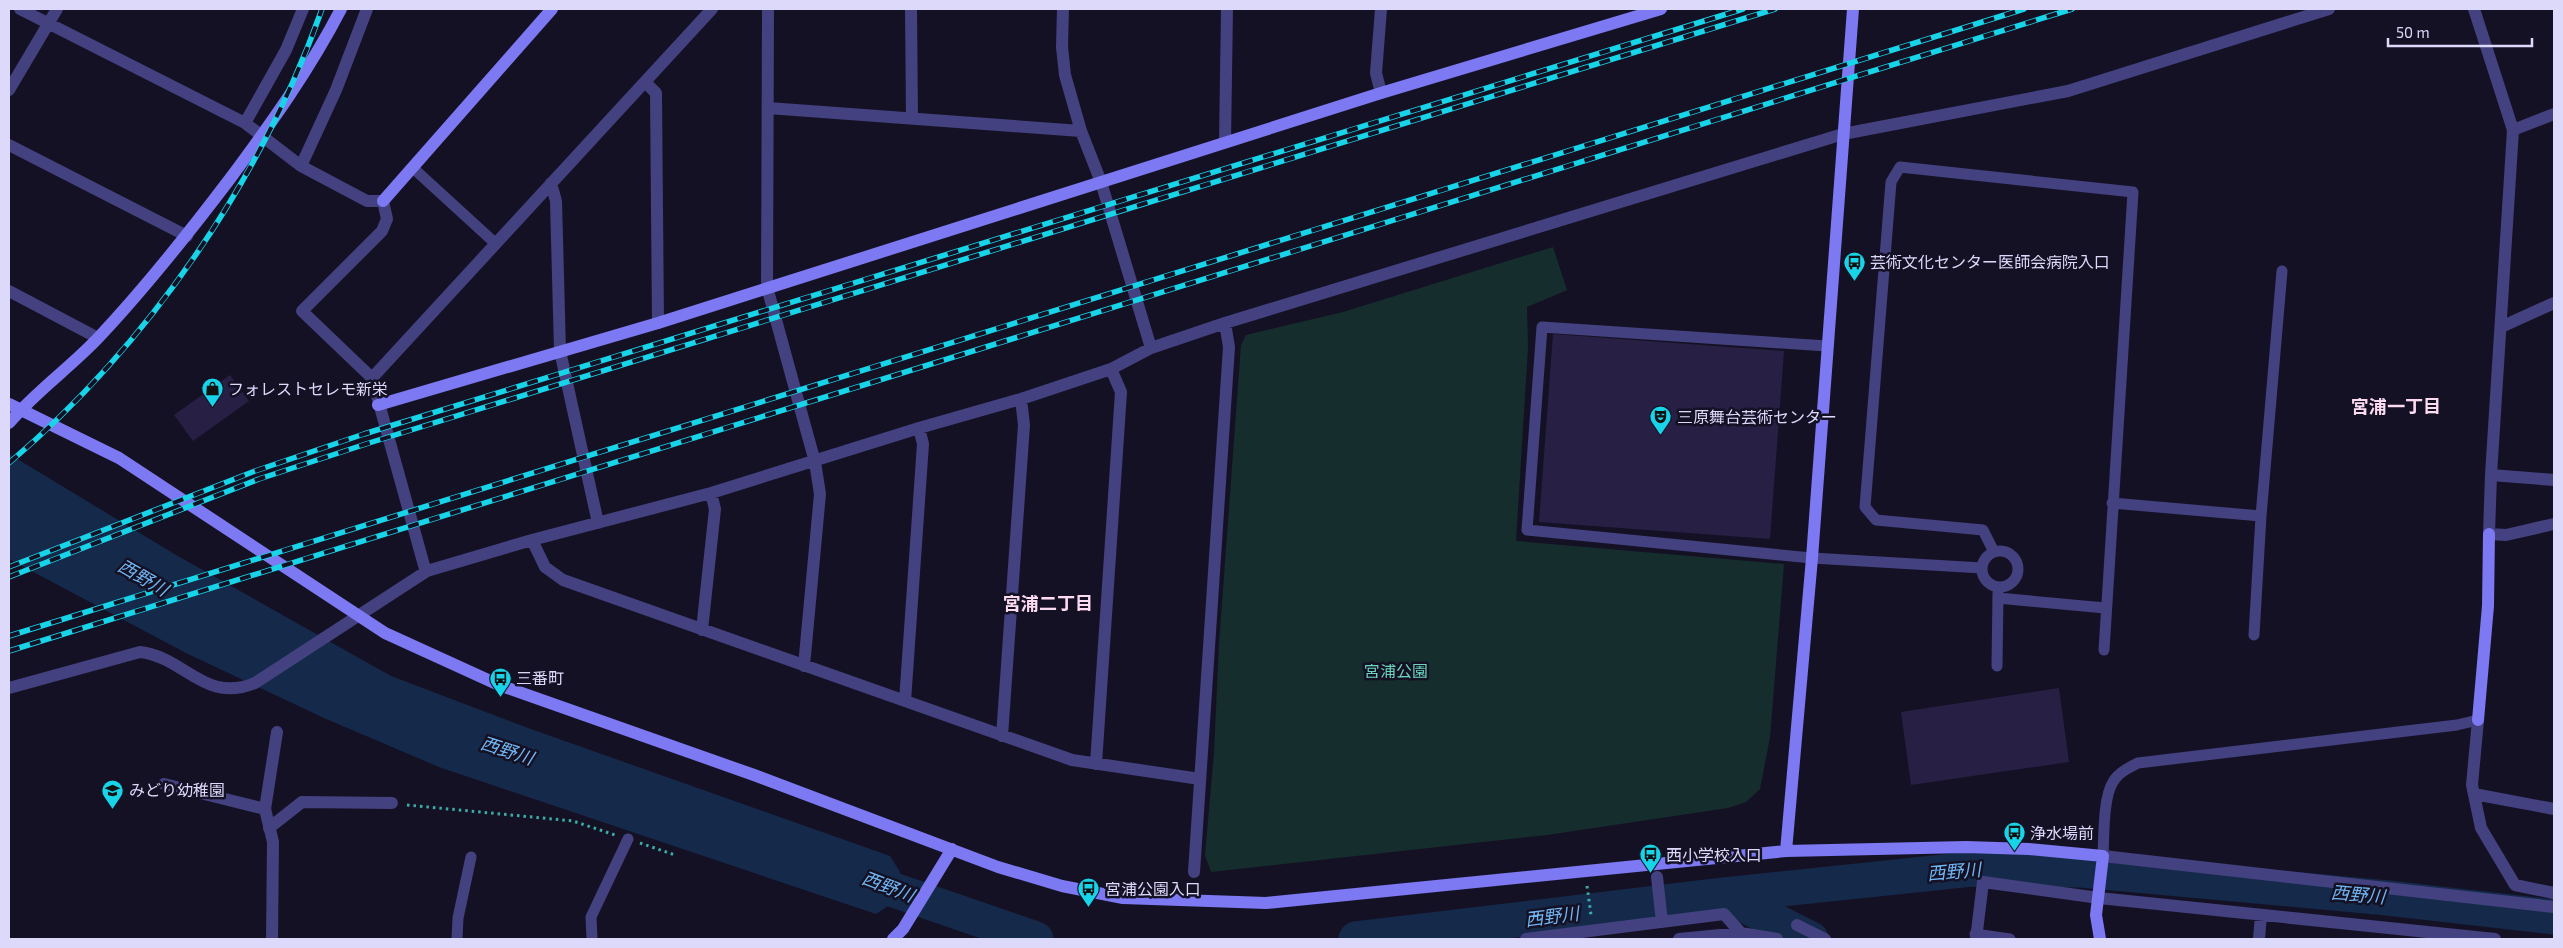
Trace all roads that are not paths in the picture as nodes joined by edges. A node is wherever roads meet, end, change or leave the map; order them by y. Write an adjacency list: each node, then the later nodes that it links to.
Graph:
1 (20, 9): 17 (street)
2 (57, 9): 17 (street)
3 (303, 9): 24 (street)
4 (341, 9): 28 (street)
5 (367, 9): 31 (street)
6 (552, 9): 32 (street)
7 (712, 9): 18 (street)
8 (768, 9): 21 (street)
9 (911, 9): 23 (street)
10 (1063, 9): 26 (street)
11 (1226, 9): 29 (street)
12 (1381, 9): 20 (street)
13 (1661, 9): 20 (street)
14 (1853, 9): 27 (street)
15 (2329, 9): 27 (street)
16 (2474, 9): 25 (street)
17 (49, 23): 19 (street); 24 (street)
18 (645, 82): 34 (street); 42 (street)
19 (9, 90)
20 (1381, 93): 29 (street)
21 (768, 108): 23 (street); 39 (street)
22 (2554, 114): 25 (street)
23 (912, 118): 26 (street)
24 (245, 123): 28 (street)
25 (2513, 130): 44 (street)
26 (1081, 131): 33 (street)
27 (1843, 134): 43 (street); 46 (street)
28 (262, 136): 31 (street); 36 (street)
29 (1226, 142): 33 (street)
30 (9, 145): 36 (street)
31 (301, 166): 35 (street)
32 (412, 168): 35 (street); 37 (lane)
33 (1101, 182): 39 (street); 47 (street)
34 (550, 183): 37 (street); 48 (street)
35 (383, 202): 50 (street)
36 (187, 236): 45 (street)
37 (495, 243): 50 (street)
38 (2282, 271): 61 (lane)
39 (767, 287): 42 (street); 56 (street)
40 (9, 291): 45 (street)
41 (2554, 303): 44 (street)
42 (658, 322): 48 (street)
43 (1225, 323): 47 (street); 84 (street)
44 (2500, 327): 57 (street)
45 (98, 338): 53 (street)
46 (1827, 346): 67 (street); 67 (lane)
47 (1151, 348): 49 (street)
48 (560, 351): 52 (street); 62 (street)
49 (1111, 369): 51 (street); 83 (street)
50 (372, 378): 52 (street)
51 (1021, 399): 55 (street); 82 (street)
52 (378, 405): 69 (street)
53 (15, 407): 54 (street); 72 (street)
54 (9, 423)
55 (919, 428): 56 (street); 79 (street)
56 (815, 462): 59 (street); 76 (street)
57 (2491, 474): 58 (street); 64 (street)
58 (2554, 480)
59 (711, 493): 62 (street); 73 (street)
60 (2112, 503): 61 (lane); 66 (lane); 71 (lane)
61 (2261, 516): 74 (lane)
62 (598, 523): 65 (street)
63 (2554, 524): 64 (street)
64 (2490, 534): 80 (street)
65 (532, 540): 69 (street); 73 (street)
66 (1994, 552): 68 (lane); 70 (lane)
67 (1812, 558): 68 (lane); 93 (street)
68 (1982, 568): 70 (lane)
69 (427, 571): 72 (street)
70 (1998, 592): 71 (lane); 77 (lane)
71 (2105, 608): 75 (lane)
72 (359, 615): 78 (street); 92 (street)
73 (702, 630): 76 (street)
74 (2254, 634)
75 (2104, 650)
76 (804, 666): 79 (street)
77 (1997, 666)
78 (9, 688)
79 (905, 701): 82 (street)
80 (2478, 720): 86 (street); 94 (lane)
81 (277, 732): 88 (street)
82 (1002, 736): 83 (street)
83 (1096, 764): 84 (street)
84 (1200, 778): 96 (street)
85 (164, 784): 88 (street)
86 (2474, 794): 89 (street); 98 (street)
87 (392, 804): 90 (street)
88 (265, 809): 90 (street)
89 (2554, 809)
90 (269, 828): 106 (street)
91 (628, 839): 108 (lane)
92 (952, 849): 93 (street); 109 (street)
93 (1786, 851): 94 (street)
94 (2103, 856): 99 (street); 100 (street)
95 (471, 857): 107 (lane)
96 (1194, 872)
97 (1657, 877): 102 (street)
98 (2554, 893)
99 (2099, 898): 101 (street); 105 (street); 115 (street)
100 (2554, 907)
101 (2262, 915): 116 (street); 117 (street)
102 (1662, 922): 104 (street); 110 (street)
103 (1797, 925): 113 (street)
104 (1741, 936): 111 (street); 112 (street)
105 (1976, 937): 114 (lane)
106 (272, 939)
107 (457, 939)
108 (592, 939)
109 (893, 939)
110 (1526, 939)
111 (1679, 939)
112 (1777, 939)
113 (1825, 939)
114 (2010, 939)
115 (2100, 939)
116 (2259, 939)
117 (2495, 939)

